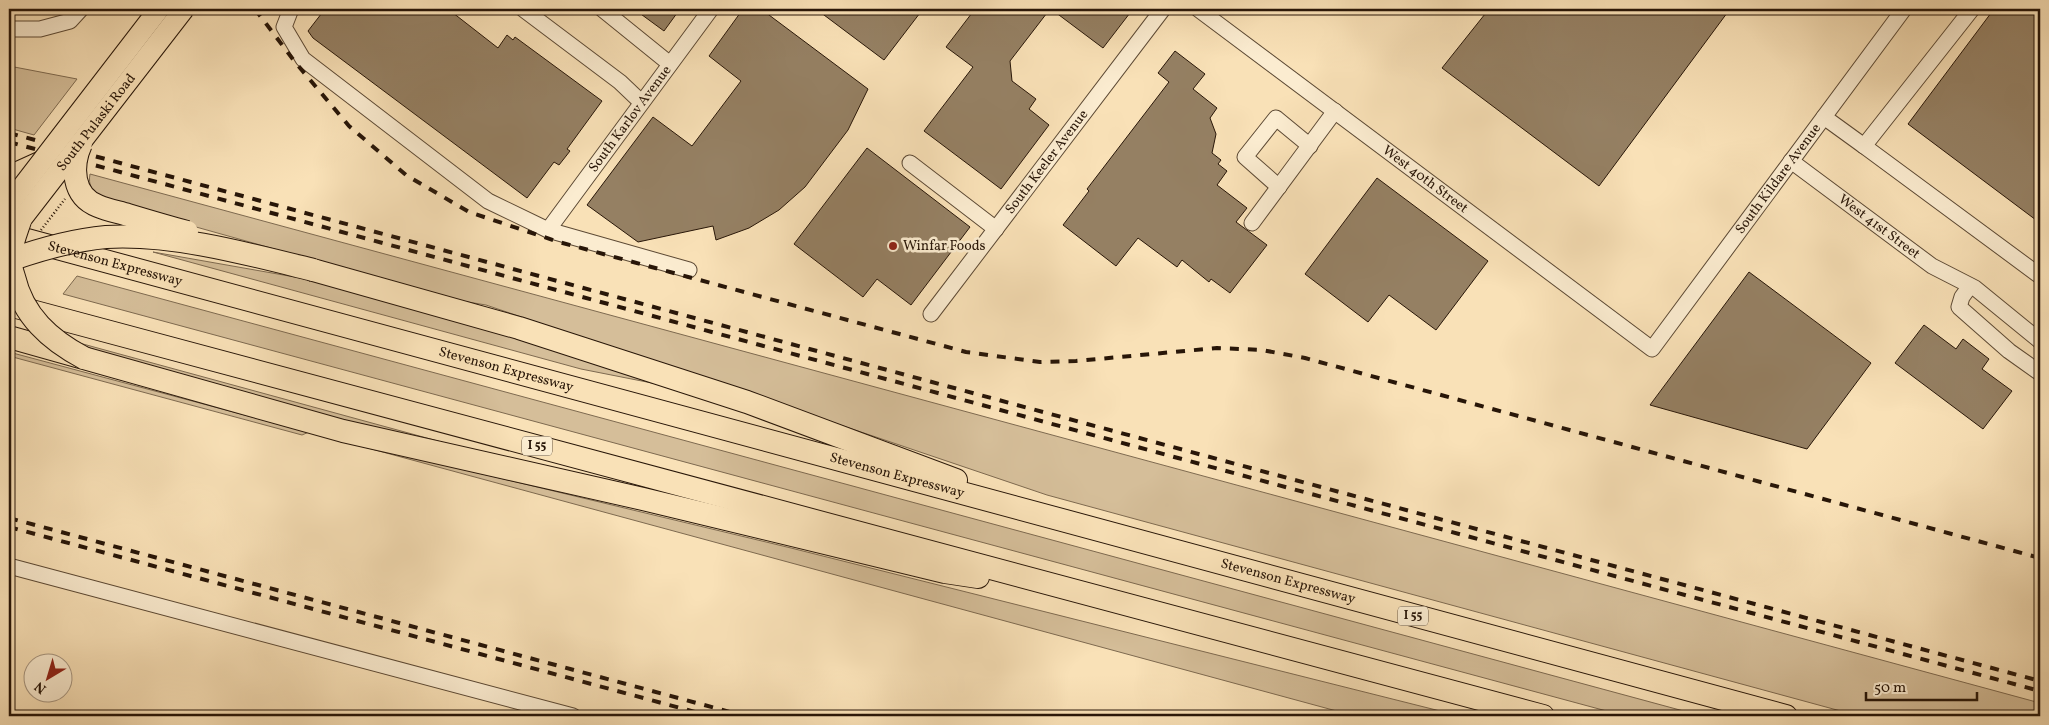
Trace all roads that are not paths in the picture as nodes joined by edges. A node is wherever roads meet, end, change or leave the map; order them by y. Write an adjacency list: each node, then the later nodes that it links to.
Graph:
1 (81, 9): 12 (street)
2 (159, 9): 21 (main road, South Pulaski Road, bridge)
3 (184, 9): 17 (main road, South Pulaski Road, bridge)
4 (291, 9): 28 (street)
5 (523, 9): 14 (street)
6 (602, 9): 13 (street)
7 (711, 9): 13 (street, South Karlov Avenue)
8 (1163, 9): 27 (street, South Keeler Avenue)
9 (1198, 9): 15 (street, West 40th Street)
10 (1904, 9): 16 (street, South Kildare Avenue)
11 (1972, 9): 19 (street)
12 (9, 29)
13 (670, 64): 14 (street, South Karlov Avenue)
14 (642, 102): 28 (street, South Karlov Avenue)
15 (1336, 112): 18 (street); 38 (street, West 40th Street)
16 (1824, 116): 19 (street); 20 (street, South Kildare Avenue)
17 (81, 144): 26 (main road, South Pulaski Road, bridge); 30 (highway, bridge)
18 (1310, 146): 24 (street); 24 (street)
19 (1864, 146): 32 (street)
20 (1791, 161): 33 (street, West 41st Street); 38 (street, South Kildare Avenue)
21 (42, 162): 23 (highway); 26 (highway, bridge)
22 (910, 163): 27 (street)
23 (9, 177)
24 (1279, 186): 25 (street)
25 (1252, 223)
26 (16, 226): 29 (highway, bridge); 41 (highway, Stevenson Expressway / I 55)
27 (996, 229): 35 (street, South Keeler Avenue)
28 (548, 230): 31 (street)
29 (9, 261): 30 (highway, bridge); 39 (highway, bridge)
30 (313, 270): 41 (highway)
31 (689, 270)
32 (2040, 276)
33 (1970, 286): 37 (street, West 41st Street); 40 (street)
34 (9, 305): 43 (highway, I 55)
35 (931, 314)
36 (9, 337): 39 (highway, bridge)
37 (2040, 341)
38 (1652, 348)
39 (84, 358): 43 (highway)
40 (2040, 373)
41 (1040, 515): 46 (highway, Stevenson Expressway / I 55)
42 (9, 566): 44 (street)
43 (1066, 588): 45 (highway, I 55)
44 (573, 716)
45 (1543, 716)
46 (1786, 716)

